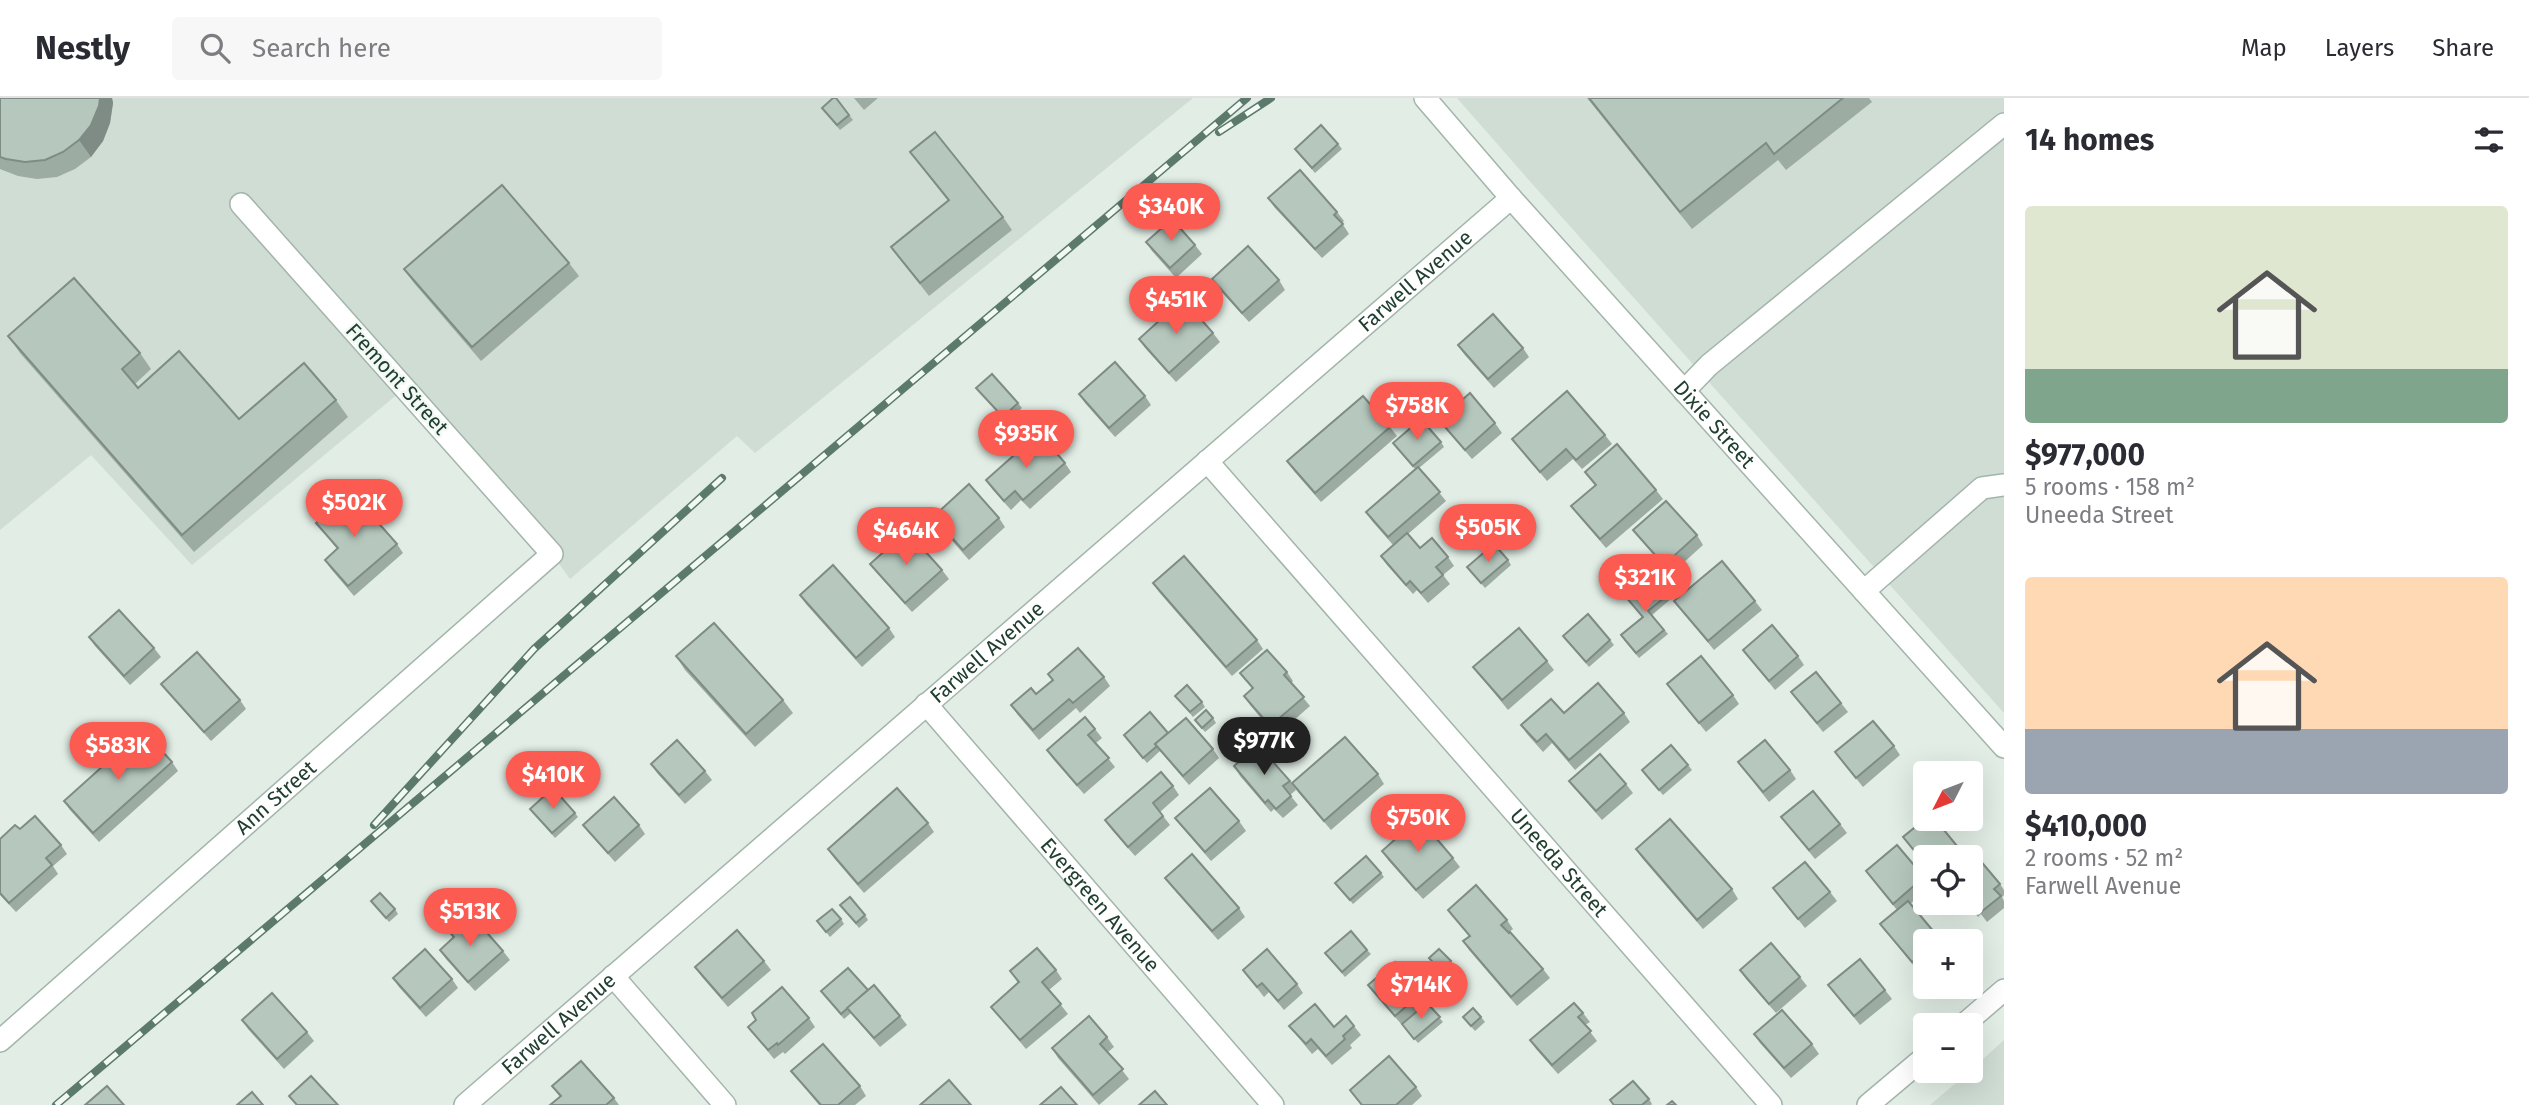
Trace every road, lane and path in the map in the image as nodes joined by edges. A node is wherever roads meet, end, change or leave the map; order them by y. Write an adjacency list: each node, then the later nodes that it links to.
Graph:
1 (1425, 98): 3 (street, Dixie Street)
2 (2004, 124): 5 (street)
3 (1511, 198): 5 (street, Dixie Street); 6 (street, Farwell Avenue)
4 (241, 204): 8 (street, Fremont Street)
5 (1684, 391): 9 (street, Dixie Street)
6 (1207, 461): 10 (street, Farwell Avenue); 20 (street, Uneeda Street)
7 (2004, 485): 9 (street)
8 (552, 554): 15 (street, Ann Street)
9 (1864, 591): 11 (street, Dixie Street)
10 (926, 704): 12 (street, Farwell Avenue); 19 (street, Evergreen Avenue)
11 (2004, 747)
12 (613, 976): 17 (street, Farwell Avenue); 18 (street)
13 (2004, 990): 14 (street)
14 (1977, 1013)
15 (0, 1041)
16 (1913, 1066): 21 (street)
17 (465, 1105)
18 (725, 1105)
19 (1273, 1105)
20 (1771, 1105)
21 (1867, 1105)

